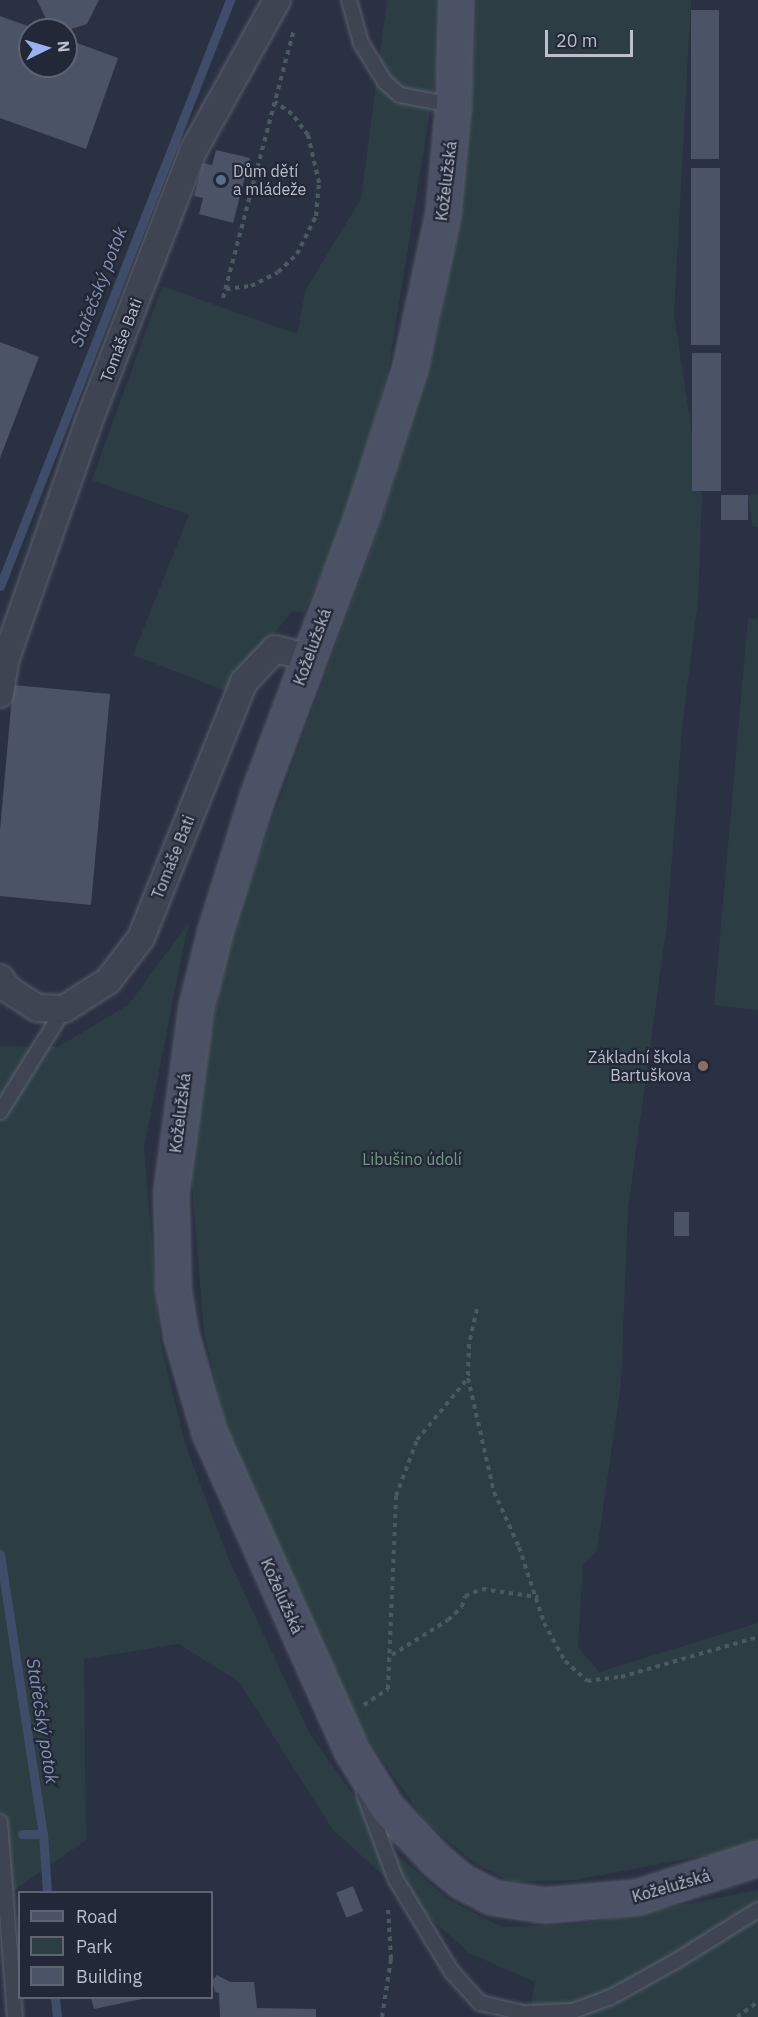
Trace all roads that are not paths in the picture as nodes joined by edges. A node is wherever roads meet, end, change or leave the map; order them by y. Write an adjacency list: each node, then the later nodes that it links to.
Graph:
1 (277, 0): 6 (street, Tomáše Bati)
2 (349, 0): 4 (lane)
3 (456, 0): 4 (main road, Koželužská)
4 (453, 105): 5 (main road, Koželužská)
5 (308, 657): 8 (street, Tomáše Bati); 10 (main road, Koželužská)
6 (0, 694)
7 (0, 978): 8 (street)
8 (64, 1009): 9 (lane)
9 (0, 1112)
10 (337, 1719): 12 (main road, Koželužská); 13 (lane)
11 (0, 1822): 14 (lane)
12 (758, 1858)
13 (758, 1910)
14 (15, 2017)

